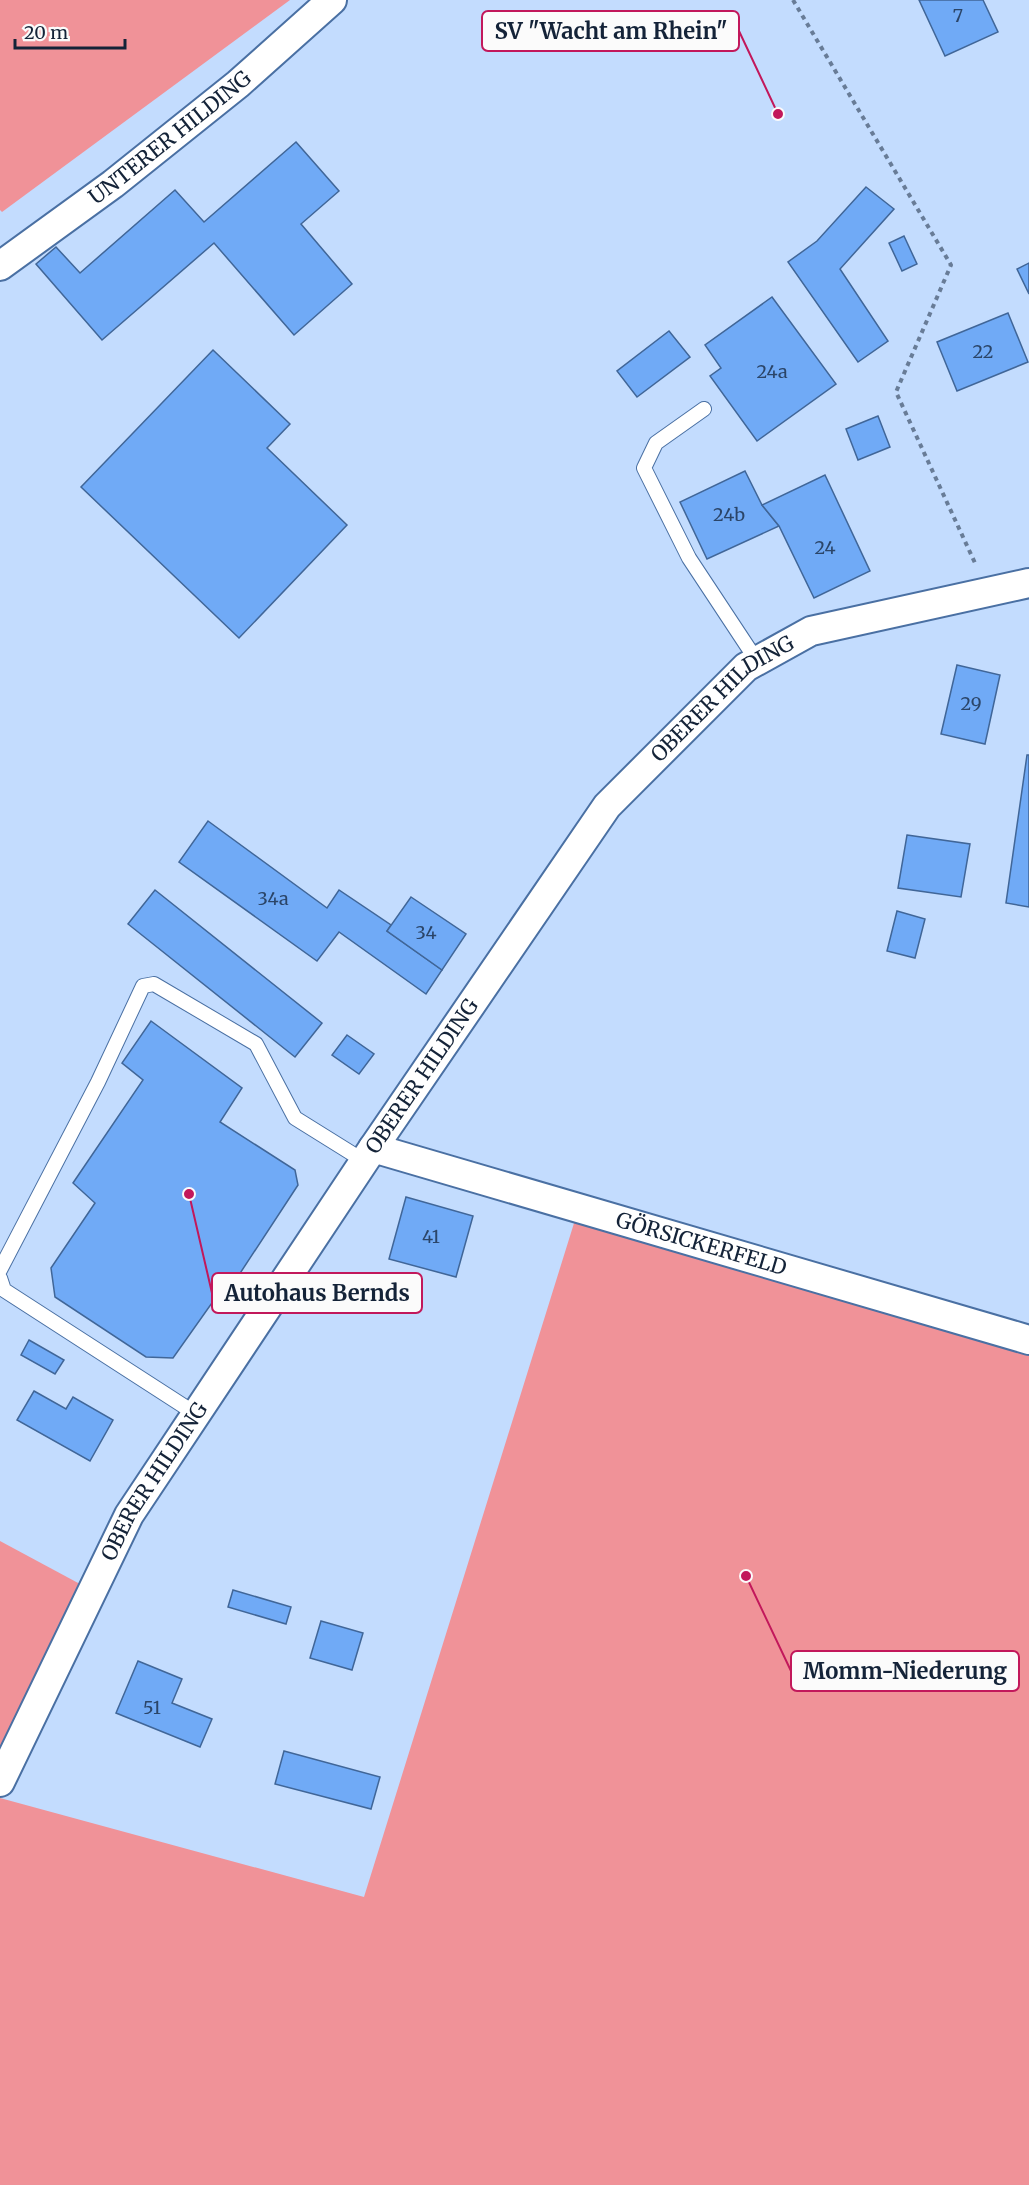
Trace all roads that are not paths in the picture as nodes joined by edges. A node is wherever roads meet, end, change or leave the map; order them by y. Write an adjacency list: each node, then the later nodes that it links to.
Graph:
1 (332, 0): 2 (street, UNTERER HILDING)
2 (0, 266)
3 (704, 409): 5 (lane)
4 (1029, 583): 5 (street, OBERER HILDING)
5 (757, 661): 6 (street, OBERER HILDING)
6 (369, 1154): 7 (lane); 9 (street, GÖRSICKERFELD); 10 (street, OBERER HILDING)
7 (0, 1270)
8 (0, 1278): 10 (lane)
9 (1029, 1340)
10 (196, 1414): 11 (street, OBERER HILDING)
11 (0, 1782)

